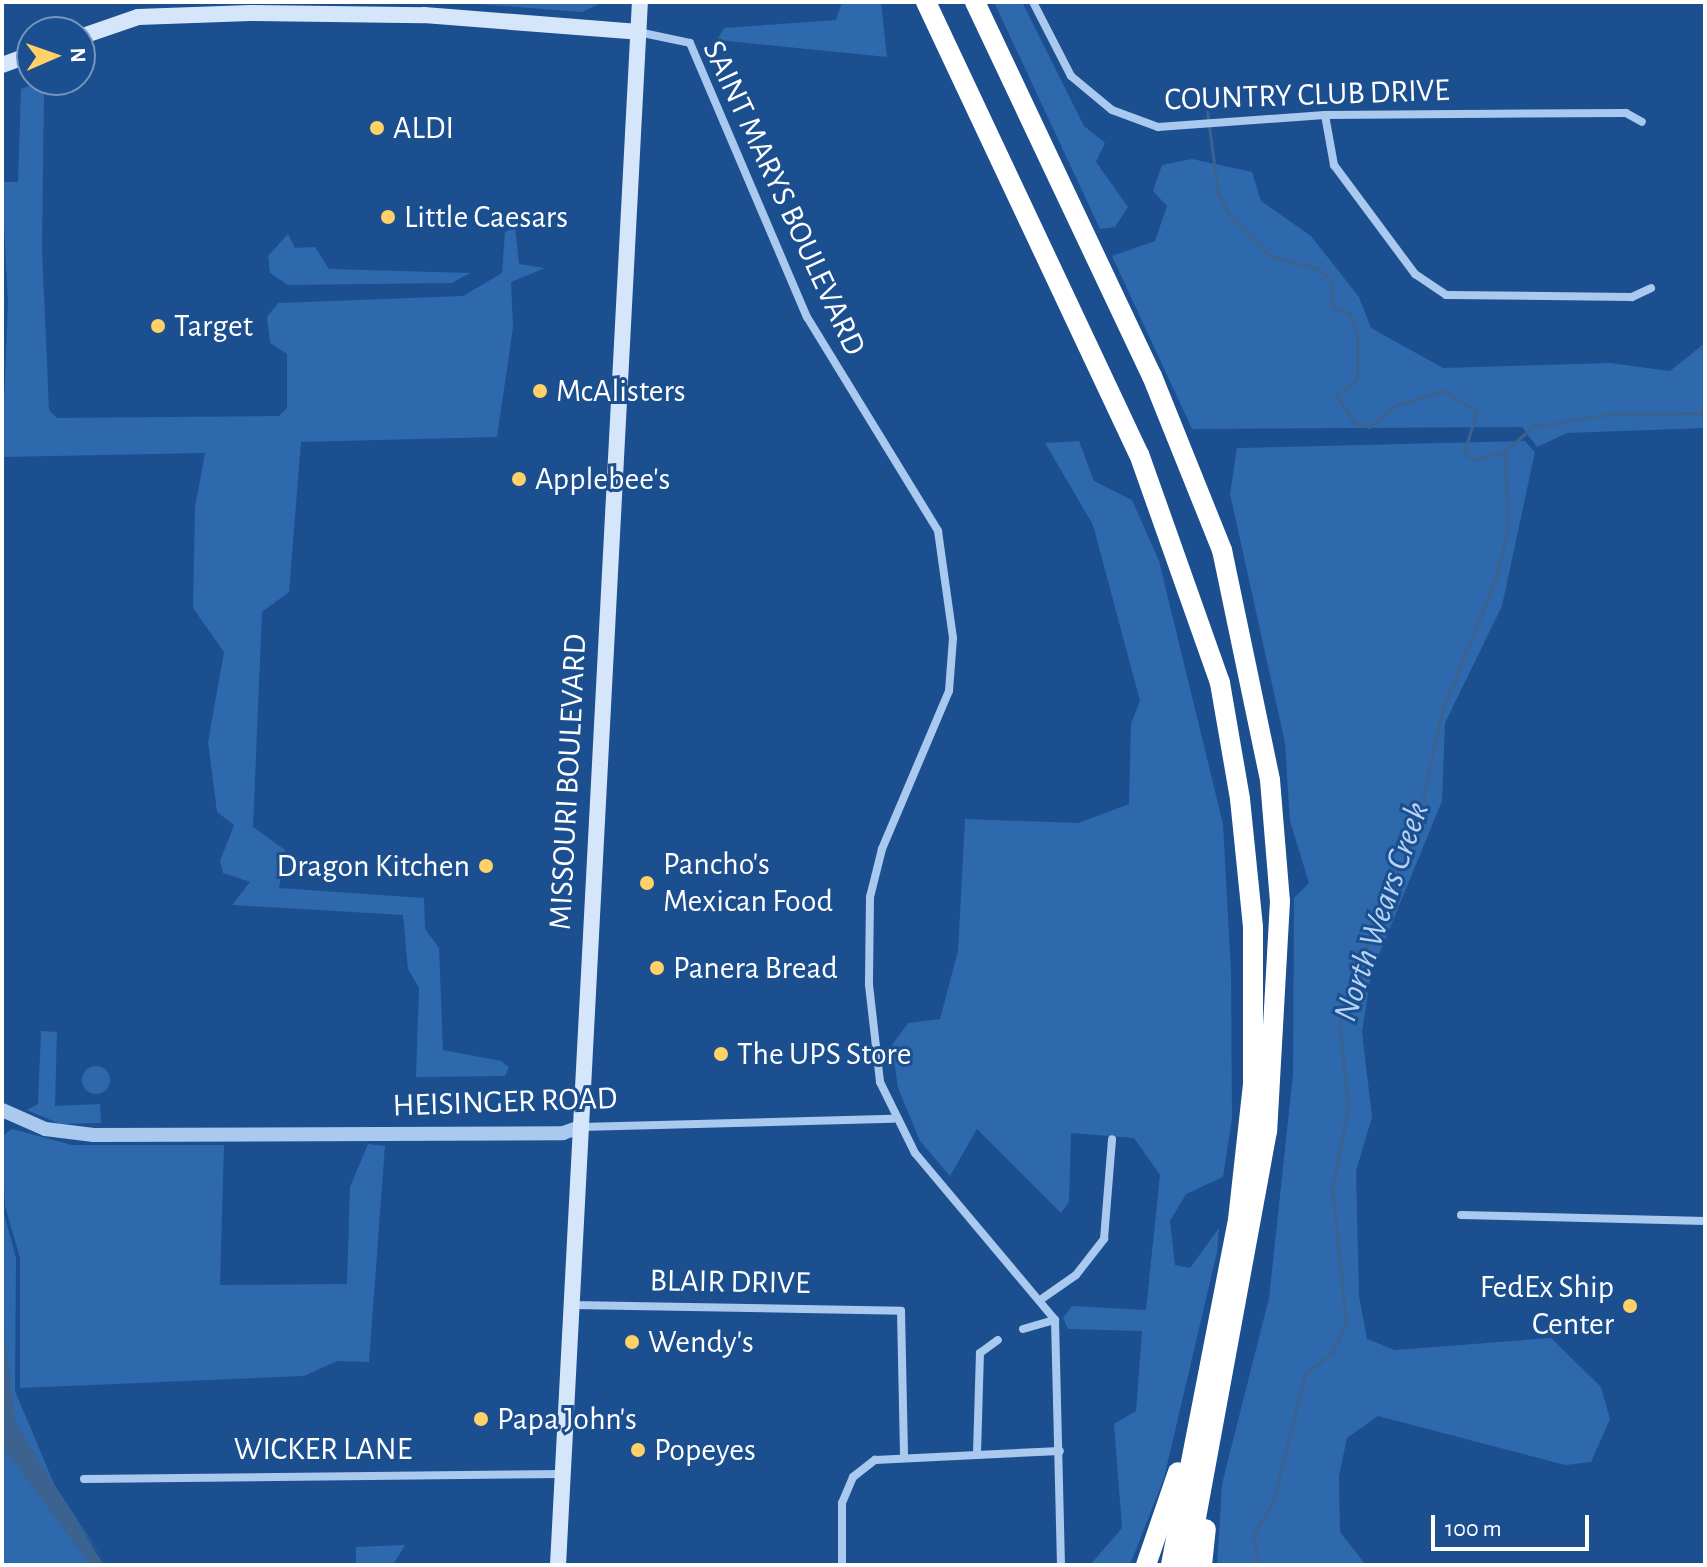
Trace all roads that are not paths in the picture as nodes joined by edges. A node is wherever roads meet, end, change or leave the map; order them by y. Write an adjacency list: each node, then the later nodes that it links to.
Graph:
1 (640, 2): 6 (main road, MISSOURI BOULEVARD)
2 (926, 2): 21 (highway)
3 (975, 2): 22 (highway)
4 (1033, 2): 7 (street, COUNTRY CLUB DRIVE)
5 (96, 31): 6 (main road)
6 (638, 32): 11 (street, SAINT MARYS BOULEVARD); 12 (main road, MISSOURI BOULEVARD)
7 (1325, 115): 8 (street, COUNTRY CLUB DRIVE); 9 (street)
8 (1642, 122)
9 (1651, 288)
10 (2, 1110): 12 (street, HEISINGER ROAD)
11 (893, 1119): 12 (street, HEISINGER ROAD); 16 (street, SAINT MARYS BOULEVARD)
12 (580, 1127): 17 (main road, MISSOURI BOULEVARD)
13 (1112, 1139): 16 (street)
14 (1461, 1215): 15 (street)
15 (1705, 1221)
16 (1043, 1298): 18 (street, SAINT MARYS BOULEVARD)
17 (572, 1305): 25 (street, BLAIR DRIVE); 26 (main road, MISSOURI BOULEVARD)
18 (1055, 1320): 19 (street); 23 (street, SAINT MARYS BOULEVARD)
19 (1023, 1329)
20 (998, 1340): 24 (street)
21 (1211, 1368): 31 (highway); 32 (highway)
22 (1220, 1395): 33 (highway); 34 (highway)
23 (1060, 1451): 24 (street); 30 (street, SAINT MARYS BOULEVARD)
24 (977, 1453): 25 (street)
25 (904, 1457): 29 (street)
26 (562, 1474): 27 (street, WICKER LANE); 28 (main road, MISSOURI BOULEVARD)
27 (84, 1479)
28 (558, 1565)
29 (842, 1565)
30 (1061, 1565)
31 (1146, 1565)
32 (1171, 1565)
33 (1187, 1565)
34 (1202, 1565)

